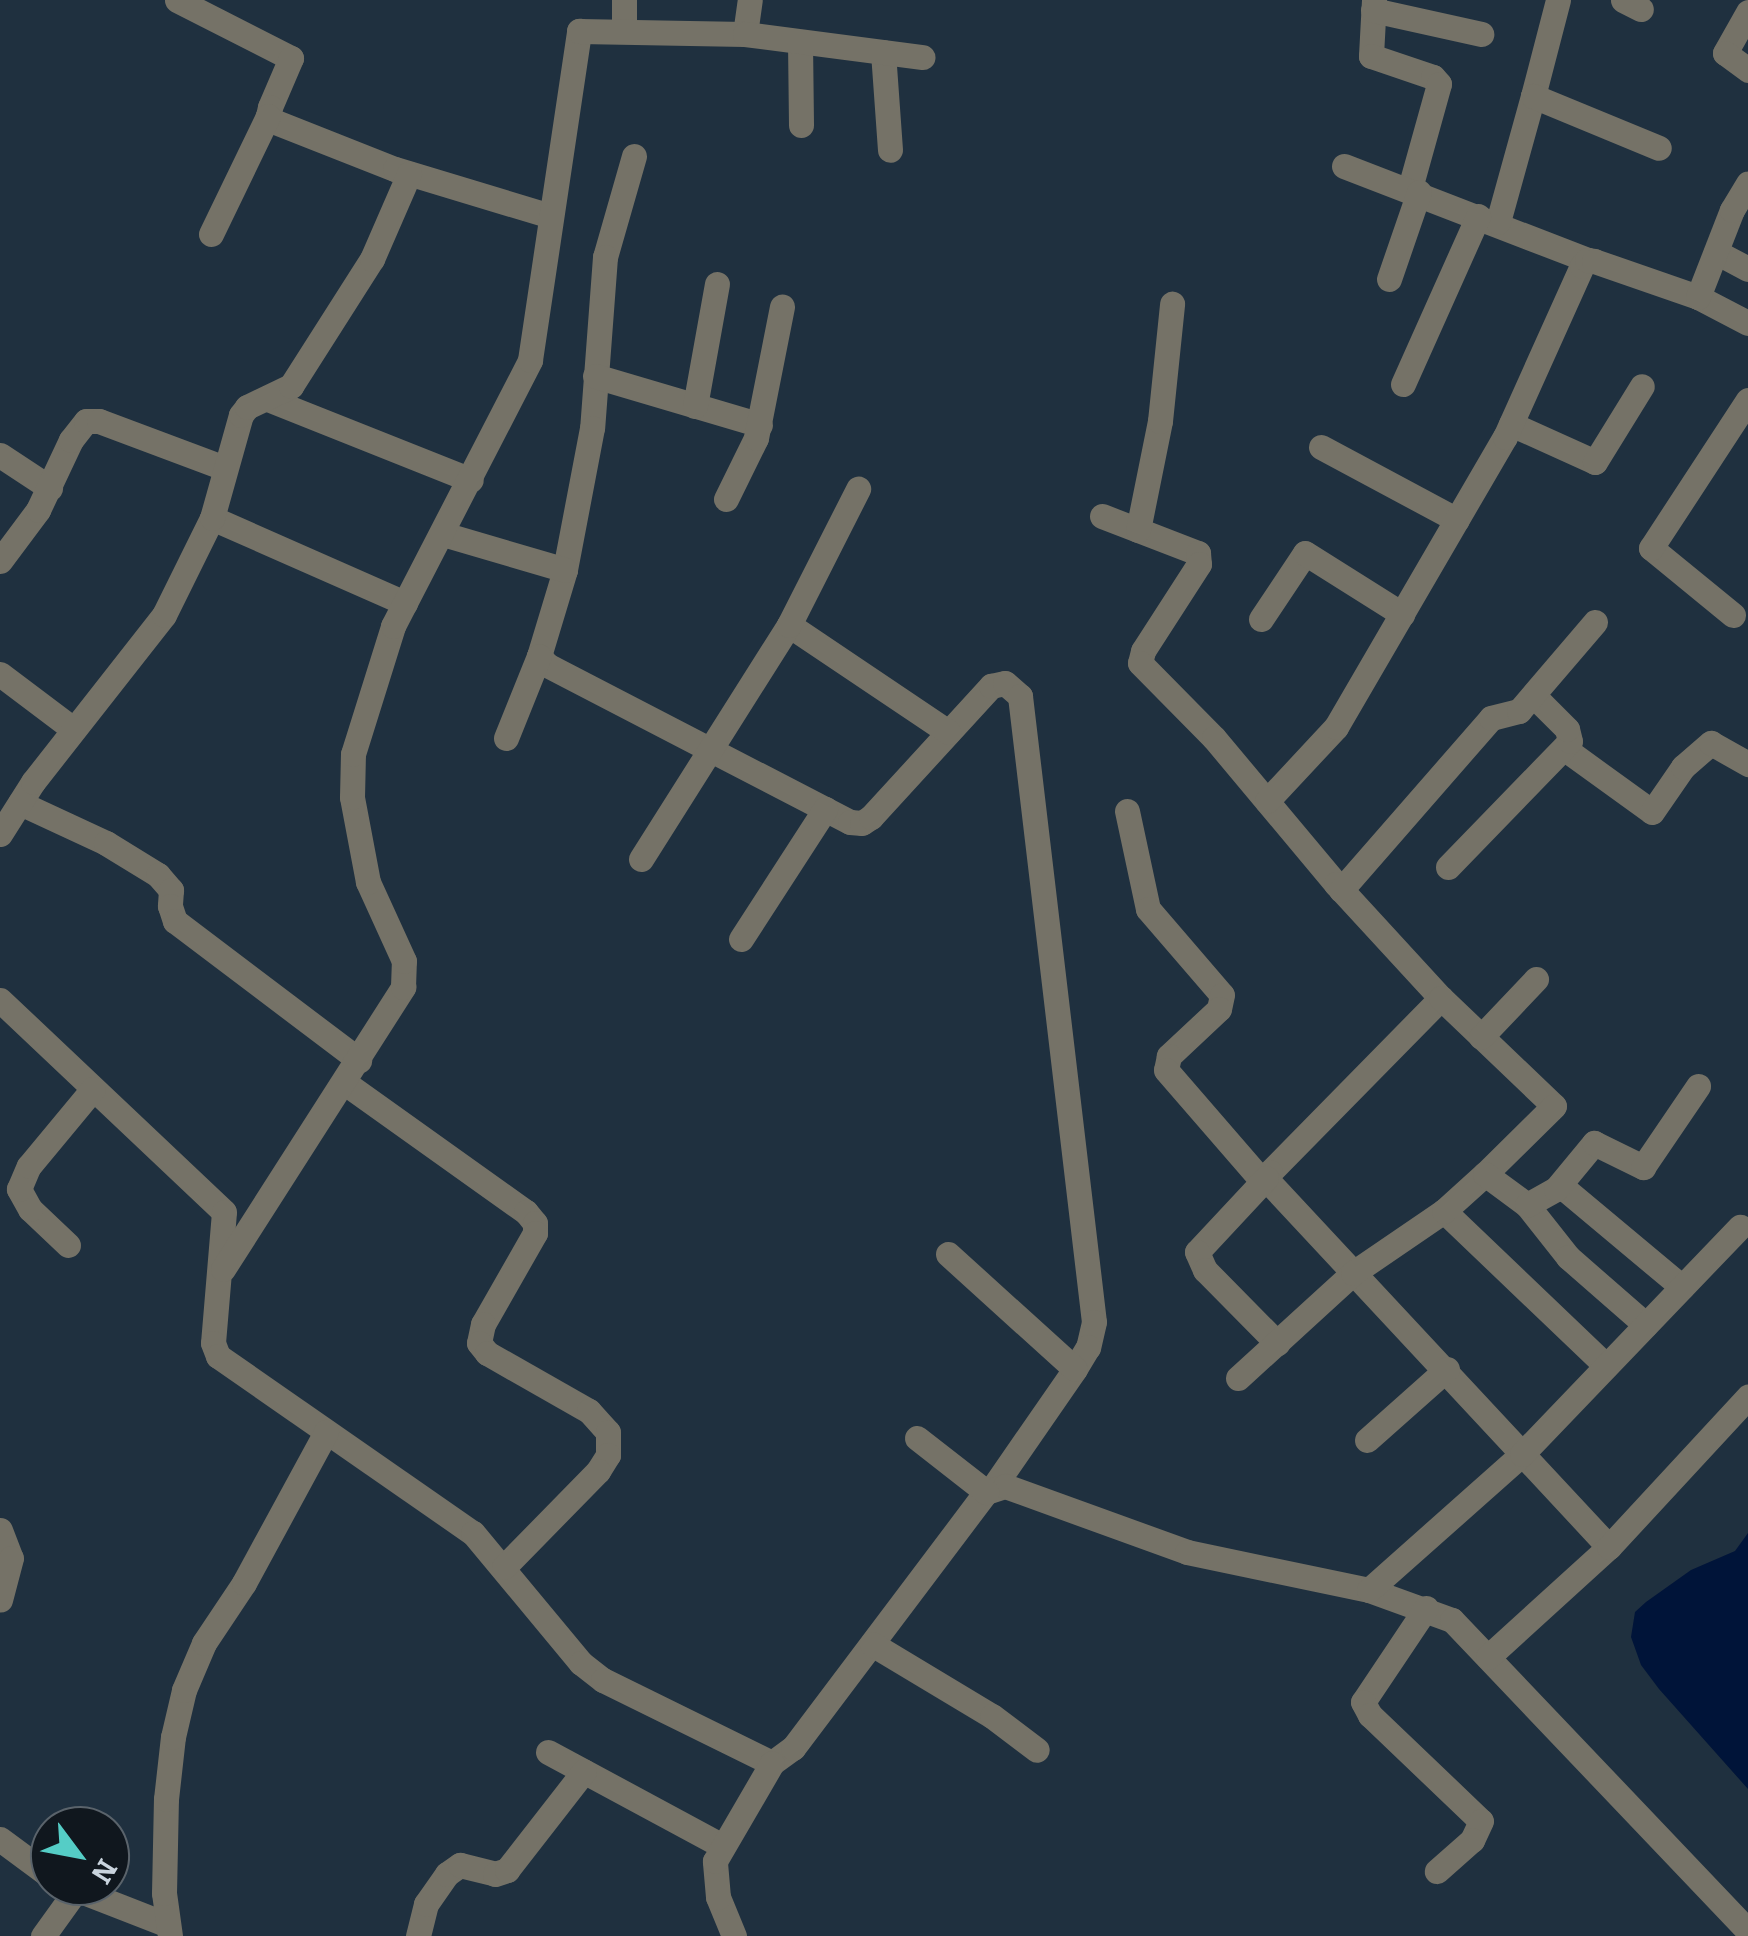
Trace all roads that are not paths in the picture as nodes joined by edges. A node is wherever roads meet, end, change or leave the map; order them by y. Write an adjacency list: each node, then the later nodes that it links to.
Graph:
1 (177, 0): 15 (street)
2 (624, 0): 7 (street)
3 (750, 0): 8 (street)
4 (1558, 0): 14 (street)
5 (1373, 5): 9 (street); 23 (street)
6 (1748, 12): 13 (street)
7 (624, 30): 8 (street); 24 (street)
8 (744, 34): 10 (street)
9 (1481, 34)
10 (800, 42): 11 (street); 16 (street)
11 (883, 52): 12 (street); 18 (street)
12 (923, 57)
13 (1748, 70)
14 (1533, 96): 17 (street); 25 (street)
15 (268, 116): 21 (street); 26 (street)
16 (801, 124)
17 (1659, 148)
18 (890, 150)
19 (634, 156): 36 (street)
20 (1344, 166): 23 (street)
21 (409, 174): 24 (street); 39 (street)
22 (1748, 183): 27 (street)
23 (1414, 190): 25 (street); 30 (street)
24 (551, 216): 47 (street)
25 (1488, 219): 28 (street); 37 (street)
26 (211, 234)
27 (1716, 252): 29 (street); 32 (street)
28 (1587, 260): 32 (street); 42 (street)
29 (1748, 269)
30 (1389, 279)
31 (717, 284): 41 (street)
32 (1698, 297): 35 (street)
33 (1172, 304): 54 (street)
34 (782, 307): 43 (street)
35 (1748, 323)
36 (596, 376): 41 (street); 57 (street)
37 (1404, 384)
38 (1642, 386): 42 (street)
39 (270, 400): 46 (street); 47 (street)
40 (1748, 400): 60 (street)
41 (695, 406): 43 (street)
42 (1512, 424): 53 (street)
43 (760, 425): 50 (street)
44 (1320, 446): 53 (street)
45 (0, 455): 48 (street)
46 (225, 468): 48 (street); 52 (street)
47 (471, 480): 55 (street)
48 (50, 488): 56 (street)
49 (858, 489): 63 (street)
50 (726, 498)
51 (1102, 516): 54 (street)
52 (212, 518): 58 (street); 67 (street)
53 (1456, 520): 59 (street)
54 (1138, 530): 73 (street)
55 (443, 534): 57 (street); 58 (street)
56 (0, 561)
57 (566, 570): 64 (street)
58 (404, 603): 86 (street)
59 (1402, 614): 61 (street); 73 (street)
60 (1733, 614)
61 (1261, 619)
62 (1595, 622): 66 (street)
63 (789, 624): 68 (street); 71 (street)
64 (539, 656): 69 (street); 71 (street)
65 (0, 674): 67 (street)
66 (1533, 694): 70 (street); 80 (street)
67 (73, 729): 74 (street)
68 (948, 732): 75 (street); 104 (street)
69 (506, 738)
70 (1565, 749): 72 (street); 79 (street)
71 (711, 750): 75 (street); 78 (street)
72 (1748, 764)
73 (1266, 801): 80 (street)
74 (20, 803): 77 (street); 86 (street)
75 (825, 809): 81 (street)
76 (1128, 811): 91 (street)
77 (0, 834)
78 (641, 860)
79 (1448, 867)
80 (1341, 890): 83 (street)
81 (742, 939)
82 (1536, 979): 85 (street)
83 (1441, 998): 85 (street); 91 (street)
84 (0, 1000): 89 (street)
85 (1481, 1038): 90 (street)
86 (359, 1060): 87 (street)
87 (345, 1082): 99 (street); 115 (street)
88 (1698, 1086): 92 (street)
89 (93, 1089): 96 (street); 99 (street)
90 (1485, 1174): 93 (street); 94 (street)
91 (1264, 1180): 98 (street); 102 (street)
92 (1560, 1185): 93 (street); 100 (street)
93 (1527, 1205): 101 (street)
94 (1444, 1210): 98 (street); 103 (street)
95 (1740, 1227): 100 (street)
96 (68, 1245)
97 (948, 1254): 104 (street)
98 (1353, 1272): 102 (street); 105 (street)
99 (220, 1273): 108 (street)
100 (1682, 1287): 101 (street)
101 (1646, 1325): 103 (street)
102 (1276, 1342): 106 (street)
103 (1606, 1366): 111 (street)
104 (1075, 1369): 112 (street)
105 (1448, 1369): 110 (street); 111 (street)
106 (1238, 1378)
107 (1748, 1396): 114 (street)
108 (326, 1432): 115 (street); 131 (street)
109 (917, 1438): 112 (street)
110 (1367, 1440)
111 (1522, 1454): 114 (street); 116 (street)
112 (990, 1490): 116 (street); 119 (street)
113 (0, 1530): 117 (street)
114 (1609, 1547): 120 (street)
115 (504, 1567): 123 (street)
116 (1370, 1590): 118 (street)
117 (0, 1600)
118 (1426, 1608): 120 (street); 128 (street)
119 (872, 1644): 121 (street); 123 (street)
120 (1488, 1657): 132 (street)
121 (1037, 1750)
122 (548, 1752): 124 (street)
123 (772, 1762): 126 (street)
124 (584, 1772): 126 (street); 134 (street)
125 (0, 1838): 127 (street)
126 (721, 1845): 135 (street)
127 (30, 1861)
128 (1437, 1871)
129 (61, 1906): 133 (street)
130 (113, 1906): 131 (street)
131 (169, 1931)
132 (1748, 1931)
133 (43, 1936)
134 (418, 1936)
135 (734, 1936)

